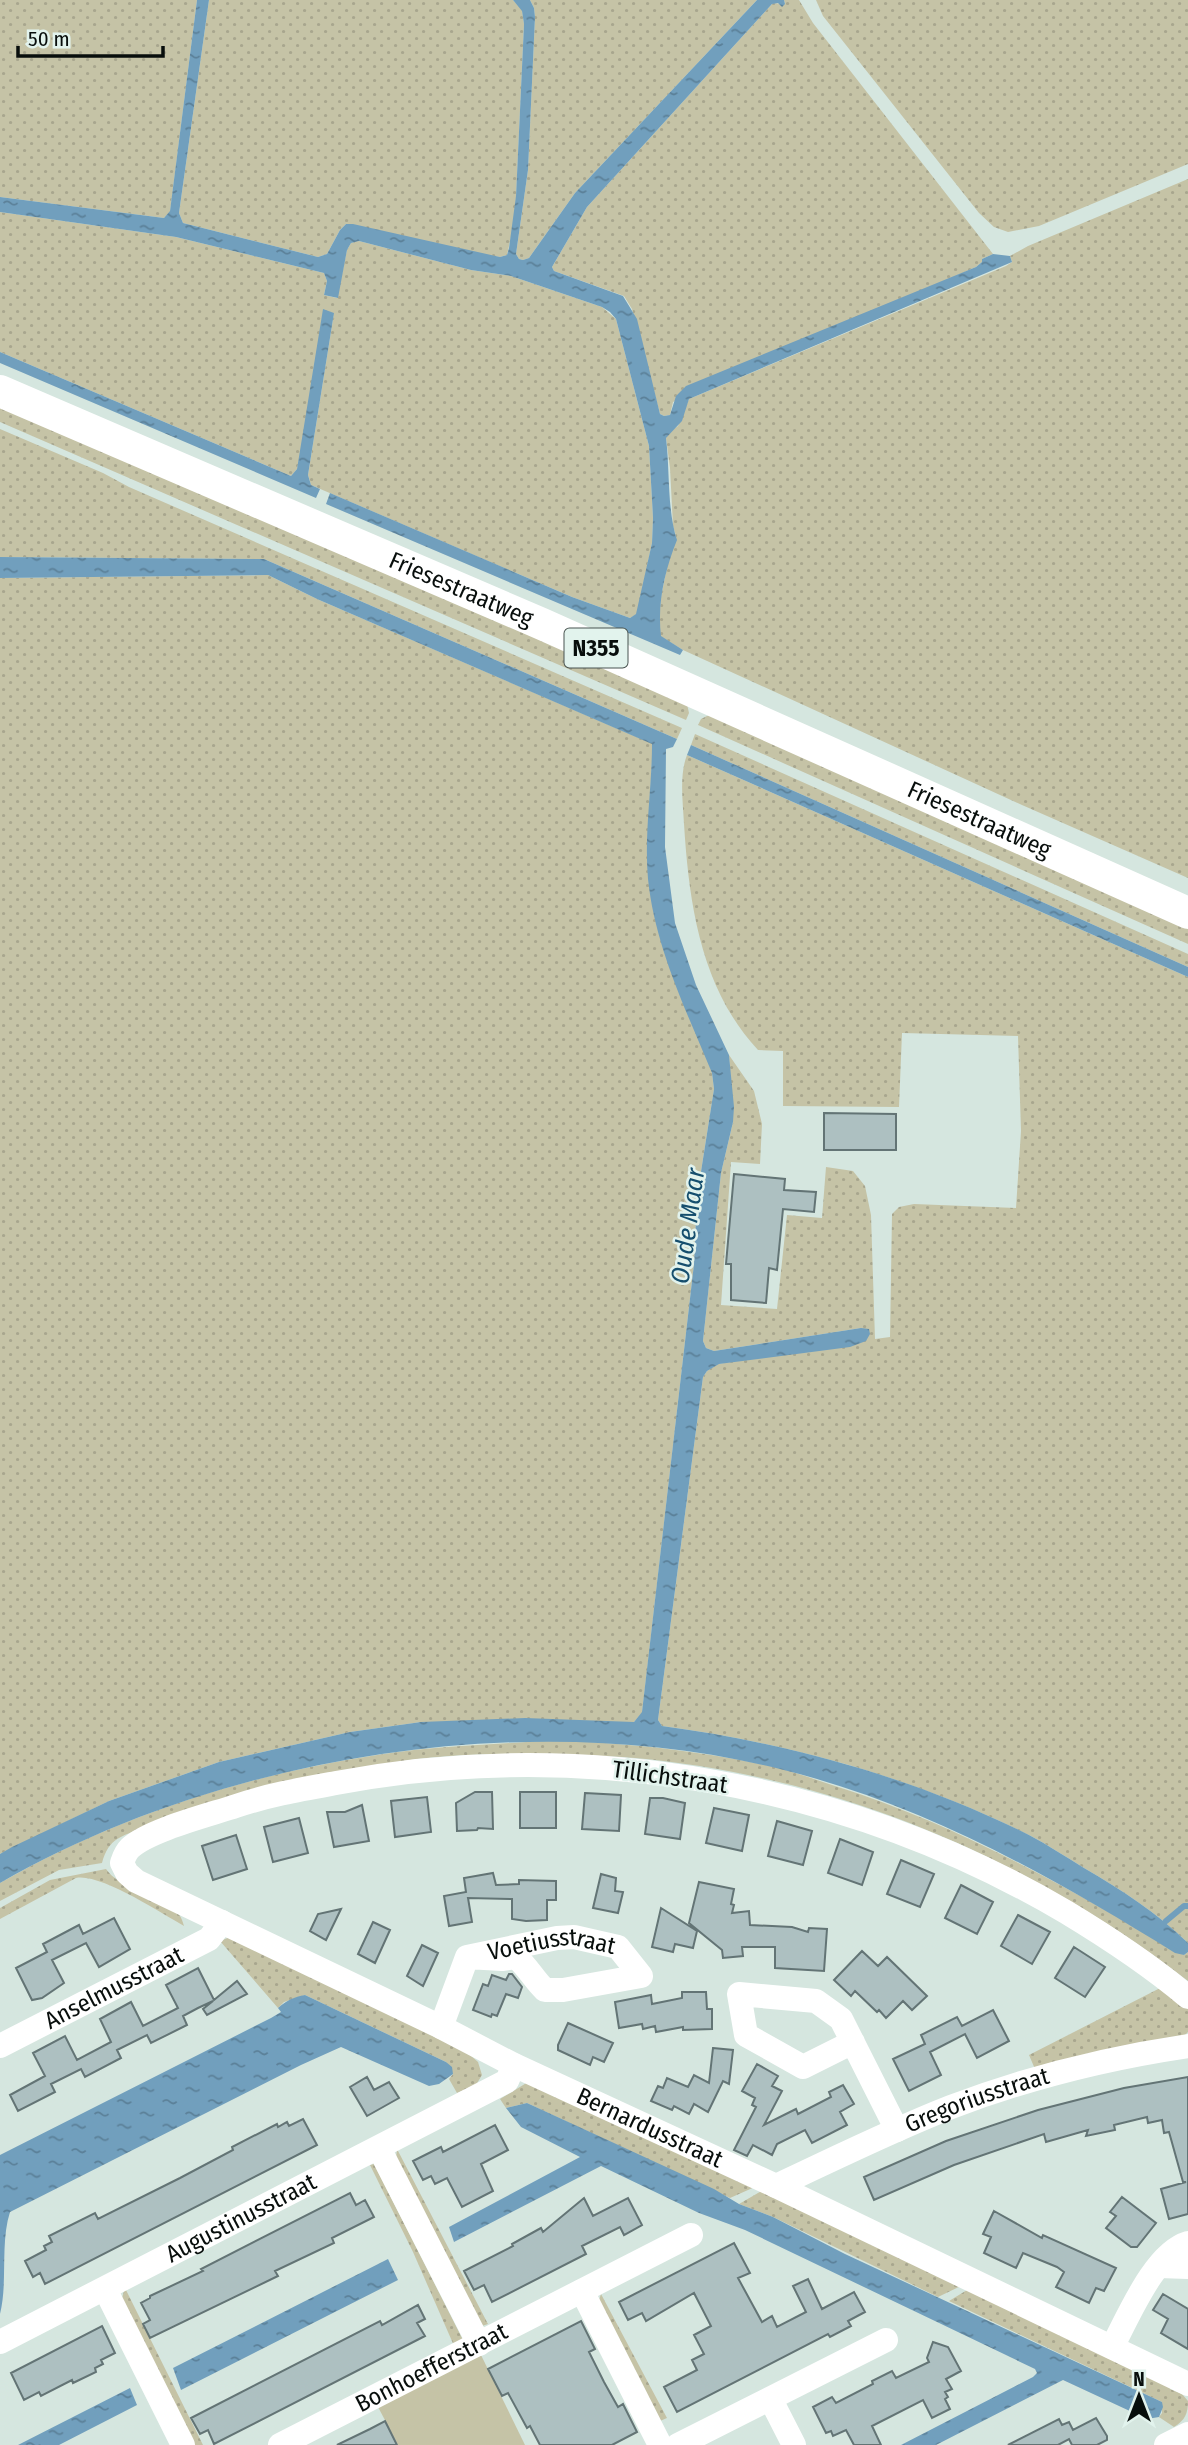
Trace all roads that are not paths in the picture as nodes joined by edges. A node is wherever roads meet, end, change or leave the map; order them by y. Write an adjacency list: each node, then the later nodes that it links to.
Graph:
1 (0, 391): 2 (main road, Friesestraatweg / N355)
2 (1188, 912)
3 (122, 1863): 4 (street, Bernardusstraat); 6 (street, Tillichstraat)
4 (222, 1922): 7 (street, Bernardusstraat); 9 (street, Anselmusstraat)
5 (467, 1957): 5 (street, Voetiusstraat); 7 (street, Voetiusstraat)
6 (1188, 1997)
7 (440, 2027): 11 (street, Bernardusstraat)
8 (853, 2042): 12 (street)
9 (0, 2046)
10 (1188, 2046): 12 (street, Gregoriusstraat)
11 (514, 2065): 13 (street, Augustinusstraat); 14 (street, Bernardusstraat)
12 (897, 2130): 14 (street, Gregoriusstraat)
13 (379, 2148): 19 (street, Augustinusstraat); 23 (street)
14 (776, 2186): 24 (street, Bernardusstraat)
15 (691, 2235): 20 (street, Bonhoefferstraat)
16 (1188, 2243): 17 (street)
17 (1159, 2266): 18 (street); 24 (street)
18 (1188, 2267)
19 (105, 2289): 22 (street, Augustinusstraat); 28 (street)
20 (582, 2291): 23 (street, Bonhoefferstraat); 30 (street)
21 (886, 2340): 26 (street)
22 (0, 2342)
23 (479, 2344): 29 (street, Bonhoefferstraat)
24 (1112, 2347): 25 (street, Bernardusstraat)
25 (1188, 2384)
26 (771, 2400): 31 (street); 32 (street)
27 (1188, 2434): 33 (street)
28 (183, 2445)
29 (280, 2445)
30 (660, 2445)
31 (678, 2445)
32 (794, 2445)
33 (1166, 2445)

